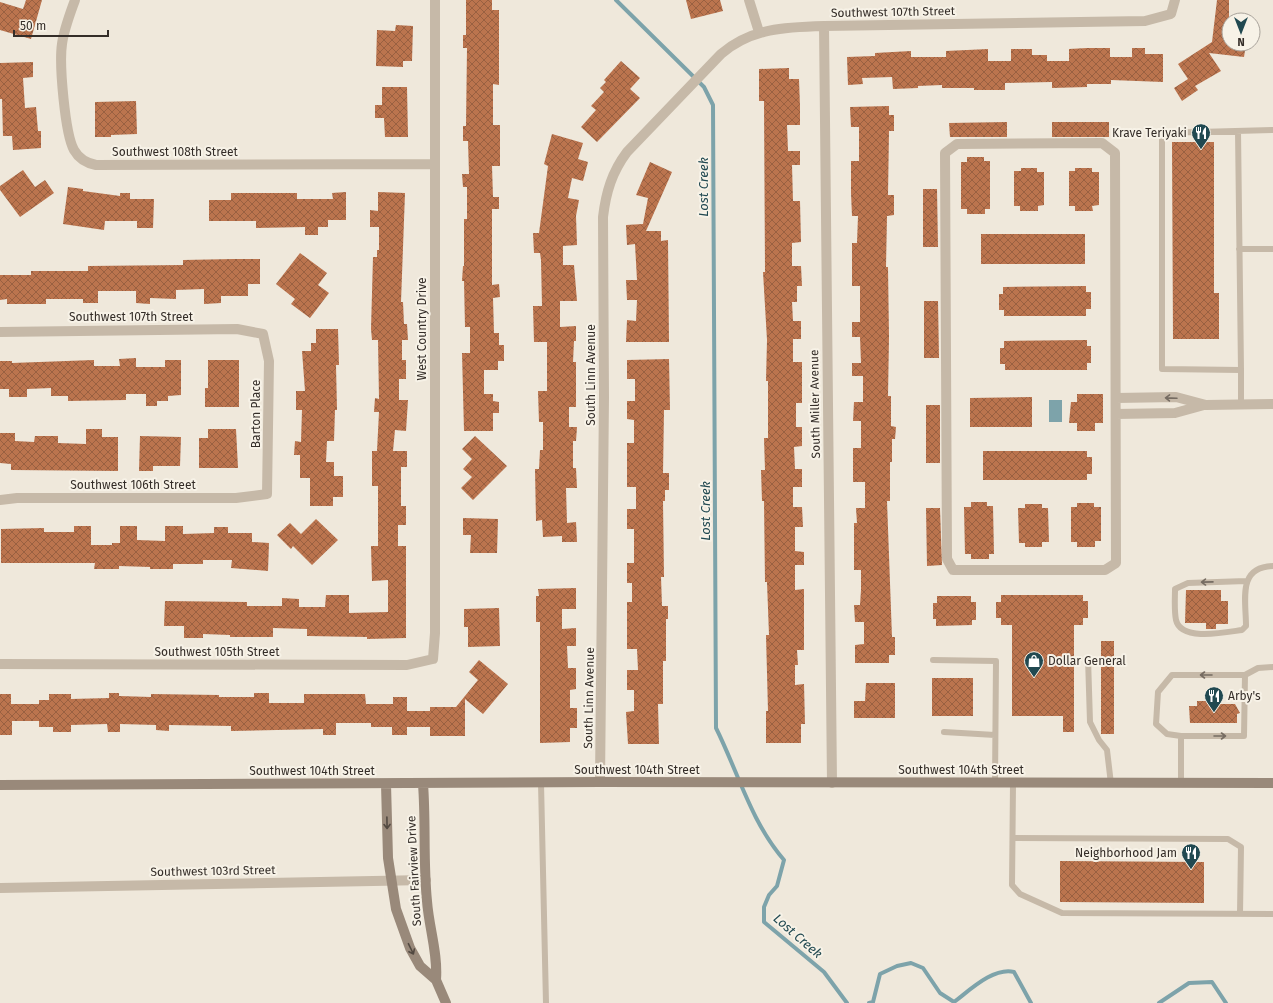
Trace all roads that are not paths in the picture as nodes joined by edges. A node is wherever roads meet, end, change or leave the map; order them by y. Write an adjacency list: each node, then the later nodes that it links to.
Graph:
1 (75, 0): 9 (street, Southwest 108th Street)
2 (435, 0): 9 (street, West Country Drive)
3 (749, 0): 6 (street)
4 (1175, 0): 5 (street, Southwest 107th Street)
5 (824, 26): 6 (street, Southwest 107th Street); 35 (street, South Miller Avenue)
6 (759, 32): 33 (street, South Linn Avenue)
7 (1273, 130): 8 (lane)
8 (1238, 131): 10 (lane); 14 (lane)
9 (435, 164): 24 (street, West Country Drive)
10 (1239, 249): 11 (lane); 14 (lane)
11 (1273, 249)
12 (0, 332): 13 (street, Southwest 107th Street)
13 (262, 334): 20 (street, Barton Place)
14 (1240, 370): 16 (lane)
15 (1116, 398): 18 (street, one-way to 15); 19 (street); 19 (street)
16 (1241, 404): 17 (street); 18 (street)
17 (1273, 404)
18 (1206, 405): 19 (street)
19 (1116, 414)
20 (267, 494): 21 (street, Southwest 106th Street)
21 (0, 500)
22 (1273, 566): 23 (lane)
23 (1246, 581): 23 (lane, one-way to 23)
24 (432, 658): 27 (street, Southwest 105th Street)
25 (1088, 658): 41 (lane)
26 (933, 660): 31 (lane)
27 (0, 664)
28 (1273, 667): 29 (lane)
29 (1245, 675): 32 (lane, one-way to 29); 32 (lane, one-way to 32)
30 (944, 732): 31 (lane)
31 (995, 735): 39 (lane)
32 (1181, 736): 42 (lane)
33 (600, 782): 34 (main road, Southwest 104th Street); 35 (main road, Southwest 104th Street)
34 (541, 783): 38 (main road, Southwest 104th Street); 52 (lane)
35 (832, 783): 39 (main road, Southwest 104th Street)
36 (1273, 783): 42 (main road, Southwest 104th Street)
37 (386, 784): 38 (main road, Southwest 104th Street); 43 (main road, Southwest 104th Street); 46 (main road, South Fairview Drive, one-way to 46)
38 (423, 784): 45 (main road, South Fairview Drive)
39 (995, 784): 40 (main road, Southwest 104th Street)
40 (1013, 784): 41 (main road, Southwest 104th Street); 44 (lane)
41 (1110, 784): 42 (main road, Southwest 104th Street)
42 (1181, 784)
43 (0, 785)
44 (1013, 838): 48 (lane); 48 (lane)
45 (426, 880): 46 (street, Southwest 103rd Street); 50 (main road, South Fairview Drive)
46 (390, 881): 47 (street, Southwest 103rd Street); 50 (main road, South Fairview Drive, one-way to 50)
47 (0, 888)
48 (1240, 914): 49 (lane)
49 (1273, 914)
50 (436, 980): 51 (main road, South Fairview Drive)
51 (446, 1003)
52 (546, 1003)

